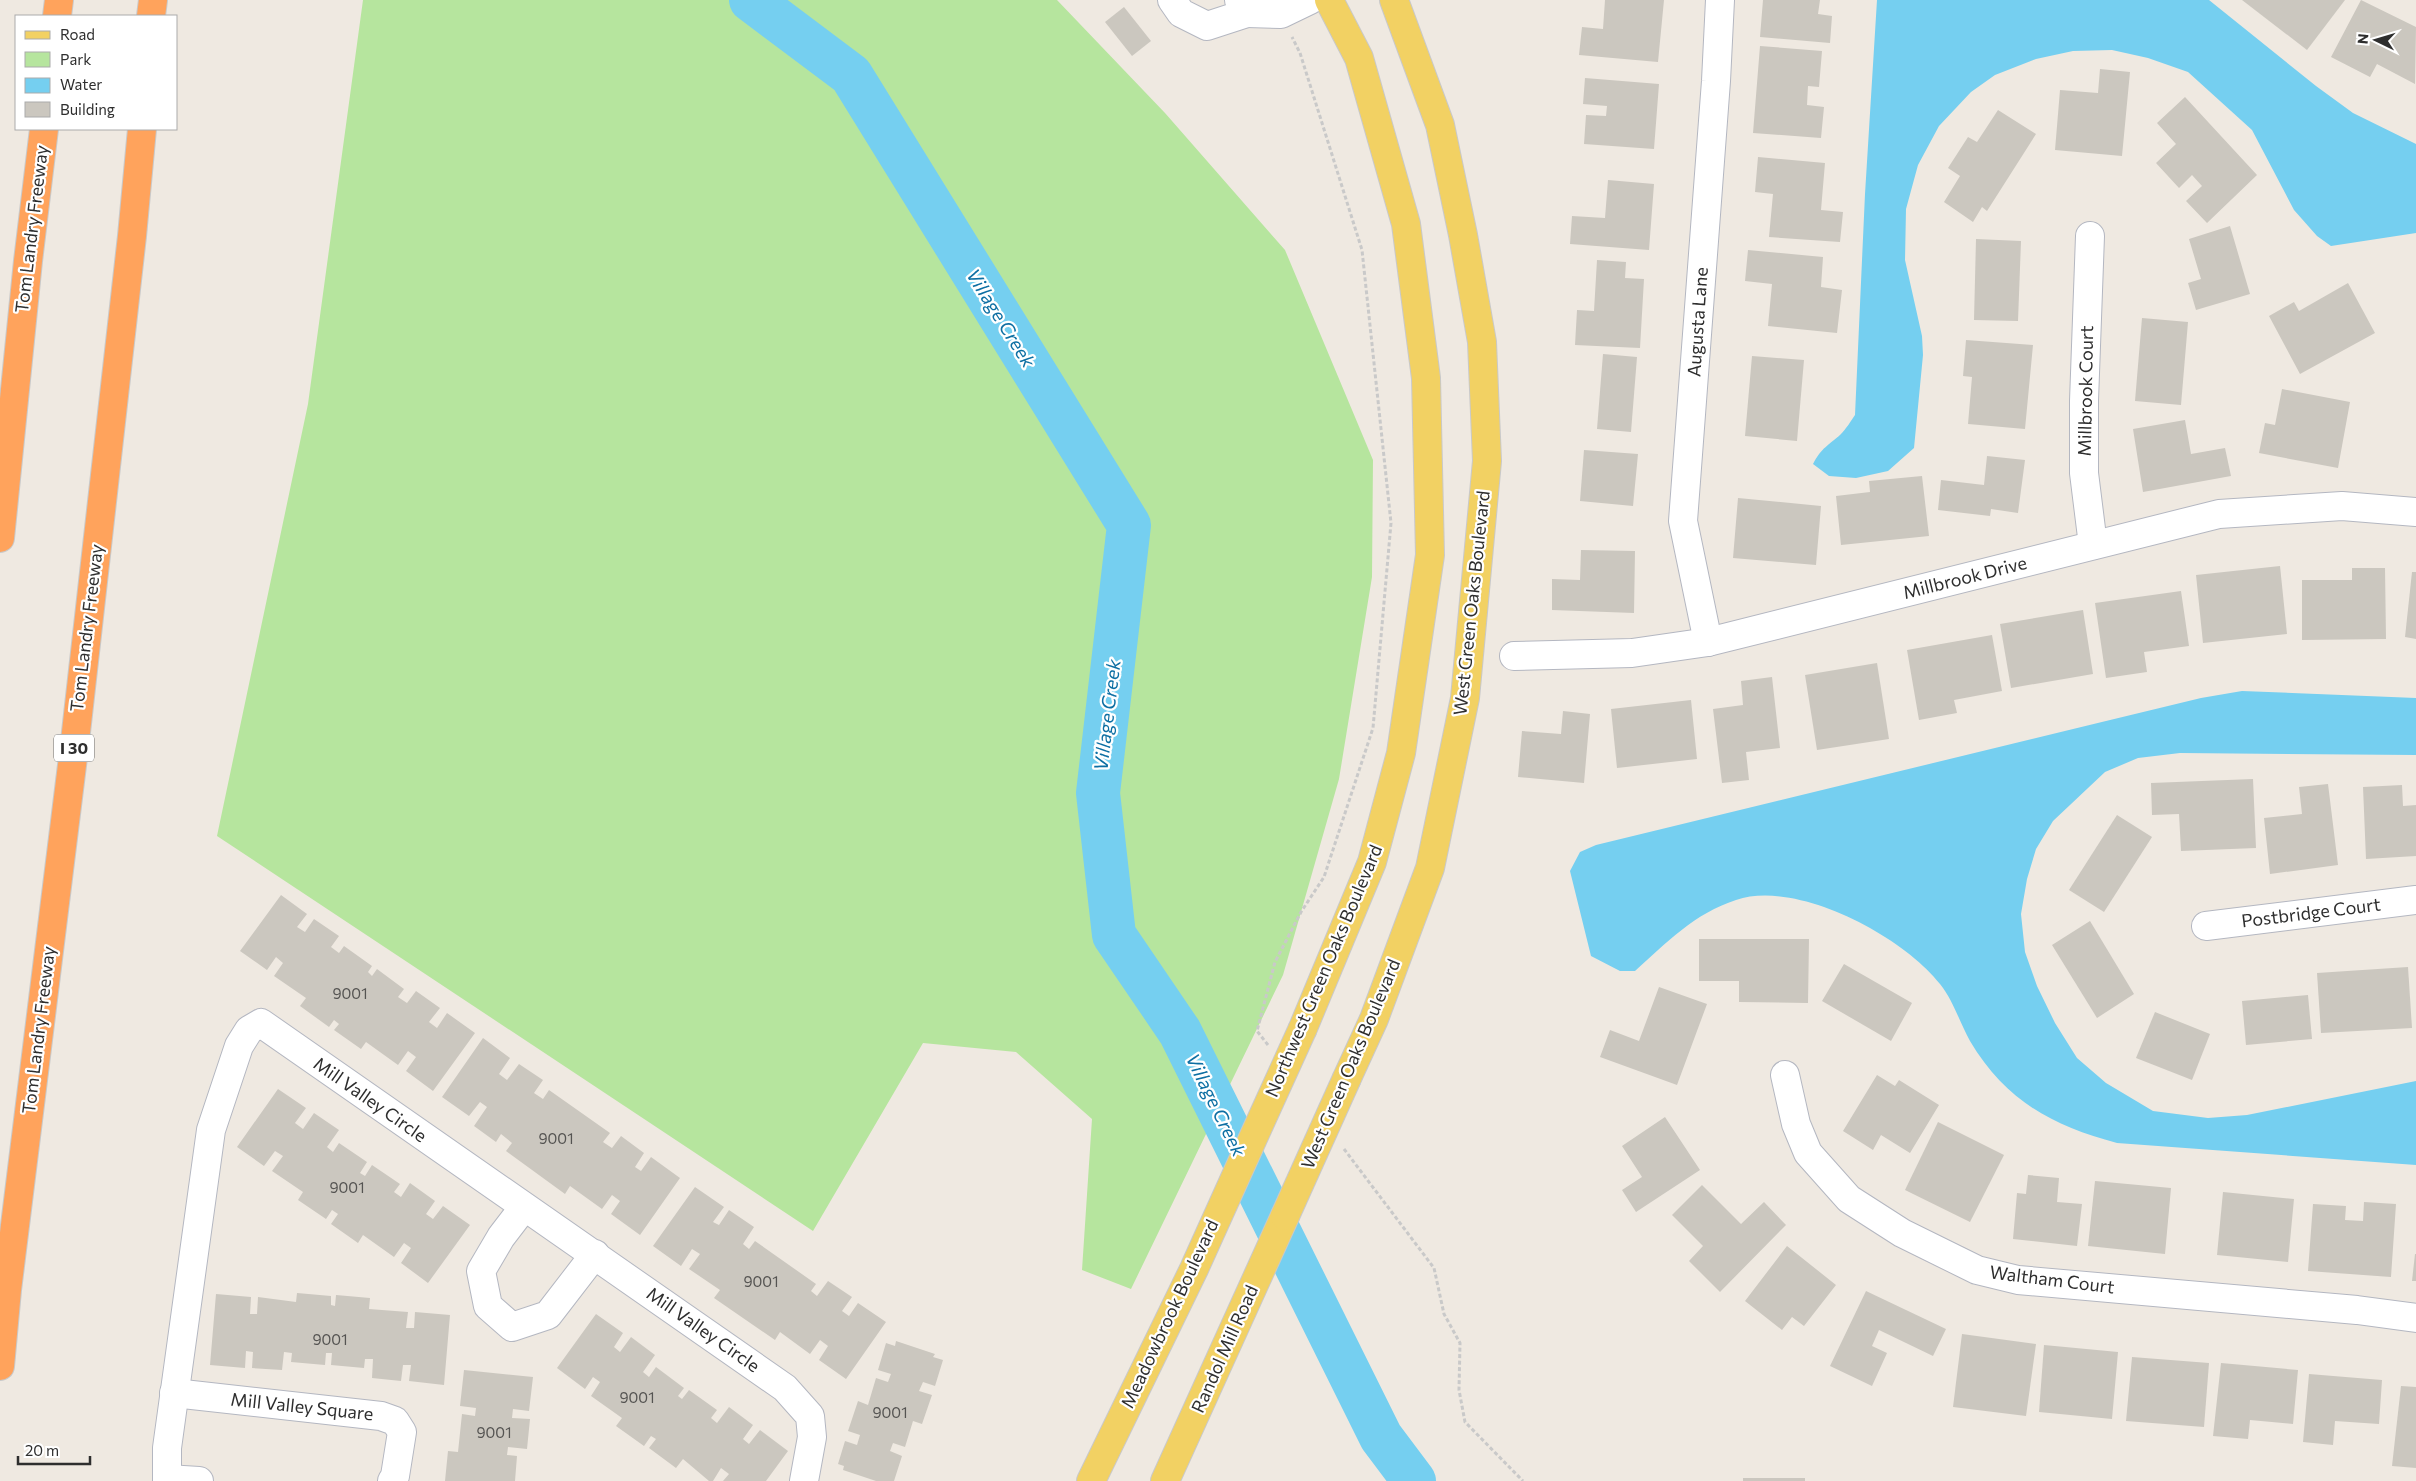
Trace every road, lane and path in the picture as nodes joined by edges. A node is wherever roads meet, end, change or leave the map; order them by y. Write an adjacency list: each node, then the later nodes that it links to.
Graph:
1 (59, 0): 10 (highway)
2 (153, 0): 11 (highway)
3 (1172, 0): 8 (street)
4 (1310, 0): 9 (street)
5 (1329, 0): 25 (main road, Northwest Green Oaks Boulevard, bridge)
6 (1394, 0): 27 (main road, West Green Oaks Boulevard, bridge)
7 (1720, 0): 18 (street, Augusta Lane)
8 (1243, 6): 9 (street)
9 (1281, 14): 22 (path)
10 (57, 15)
11 (152, 15)
12 (44, 130): 16 (highway, Tom Landry Freeway)
13 (142, 130): 30 (highway, Tom Landry Freeway / I 30)
14 (2090, 236): 17 (street, Millbrook Court)
15 (2416, 512): 17 (street, Millbrook Drive)
16 (0, 538)
17 (2093, 546): 18 (street, Millbrook Drive)
18 (1708, 642): 19 (street, Millbrook Drive)
19 (1514, 656)
20 (2416, 900): 21 (street, Postbridge Court)
21 (2206, 926)
22 (1269, 1047)
23 (1786, 1075): 29 (street, Waltham Court)
24 (1340, 1143): 38 (path)
25 (1249, 1147): 36 (main road, Meadowbrook Boulevard)
26 (524, 1207): 28 (street, Mill Valley Circle); 28 (street); 31 (street, Mill Valley Circle)
27 (1285, 1216): 37 (main road, Randol Mill Road)
28 (595, 1254): 35 (street, Mill Valley Circle)
29 (2416, 1318)
30 (0, 1366)
31 (174, 1393): 32 (street, Mill Valley Circle); 34 (street, Mill Valley Square)
32 (167, 1480): 33 (street)
33 (199, 1481)
34 (392, 1481)
35 (804, 1481)
36 (1091, 1481)
37 (1165, 1481)
38 (1522, 1481)

